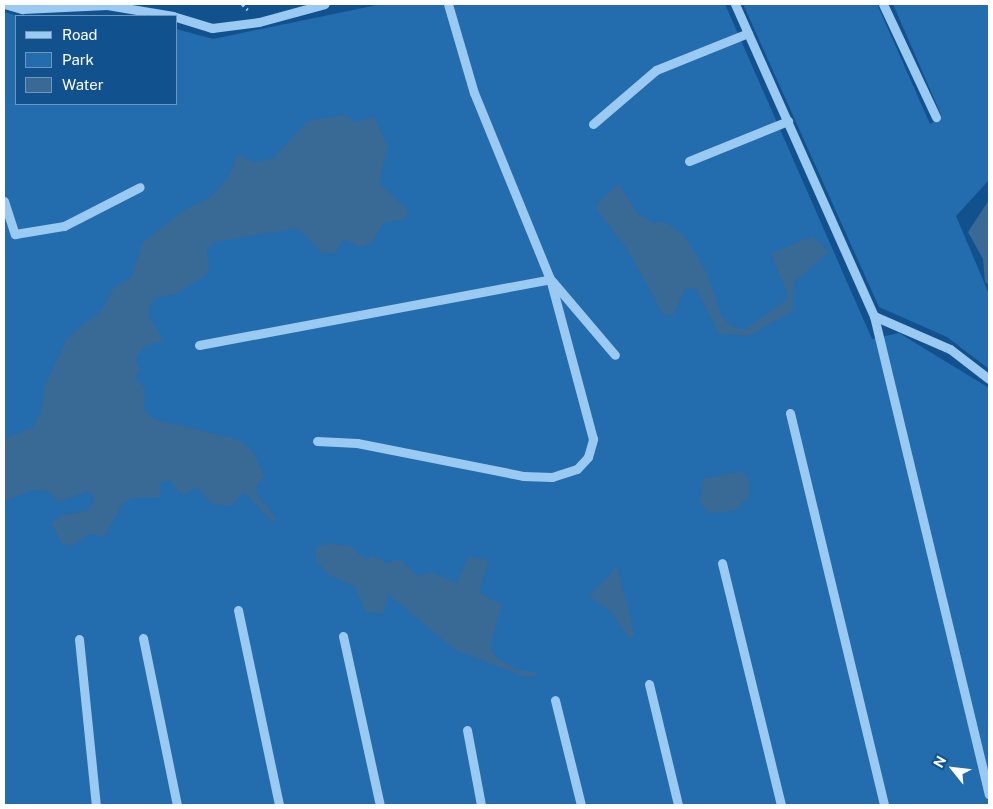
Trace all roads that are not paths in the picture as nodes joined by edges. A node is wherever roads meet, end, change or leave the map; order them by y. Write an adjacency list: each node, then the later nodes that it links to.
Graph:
1 (4, 4): 6 (lane)
2 (325, 4): 7 (lane)
3 (448, 4): 15 (lane)
4 (735, 4): 8 (lane)
5 (883, 4): 9 (lane)
6 (164, 15)
7 (178, 18)
8 (748, 33): 10 (lane); 11 (lane)
9 (936, 117)
10 (788, 122): 12 (lane); 16 (lane)
11 (593, 124)
12 (689, 161)
13 (140, 187): 14 (lane)
14 (4, 201)
15 (550, 279): 17 (lane); 18 (lane); 21 (lane)
16 (874, 316): 19 (lane); 30 (lane)
17 (199, 345)
18 (615, 355)
19 (989, 379)
20 (790, 413): 39 (lane)
21 (317, 441)
22 (722, 563): 38 (lane)
23 (238, 610): 33 (lane)
24 (343, 636): 34 (lane)
25 (143, 638): 32 (lane)
26 (79, 639): 31 (lane)
27 (649, 684): 37 (lane)
28 (556, 700): 36 (lane)
29 (467, 730): 35 (lane)
30 (989, 794)
31 (96, 805)
32 (177, 805)
33 (279, 805)
34 (380, 805)
35 (481, 805)
36 (581, 805)
37 (678, 805)
38 (781, 805)
39 (884, 805)

